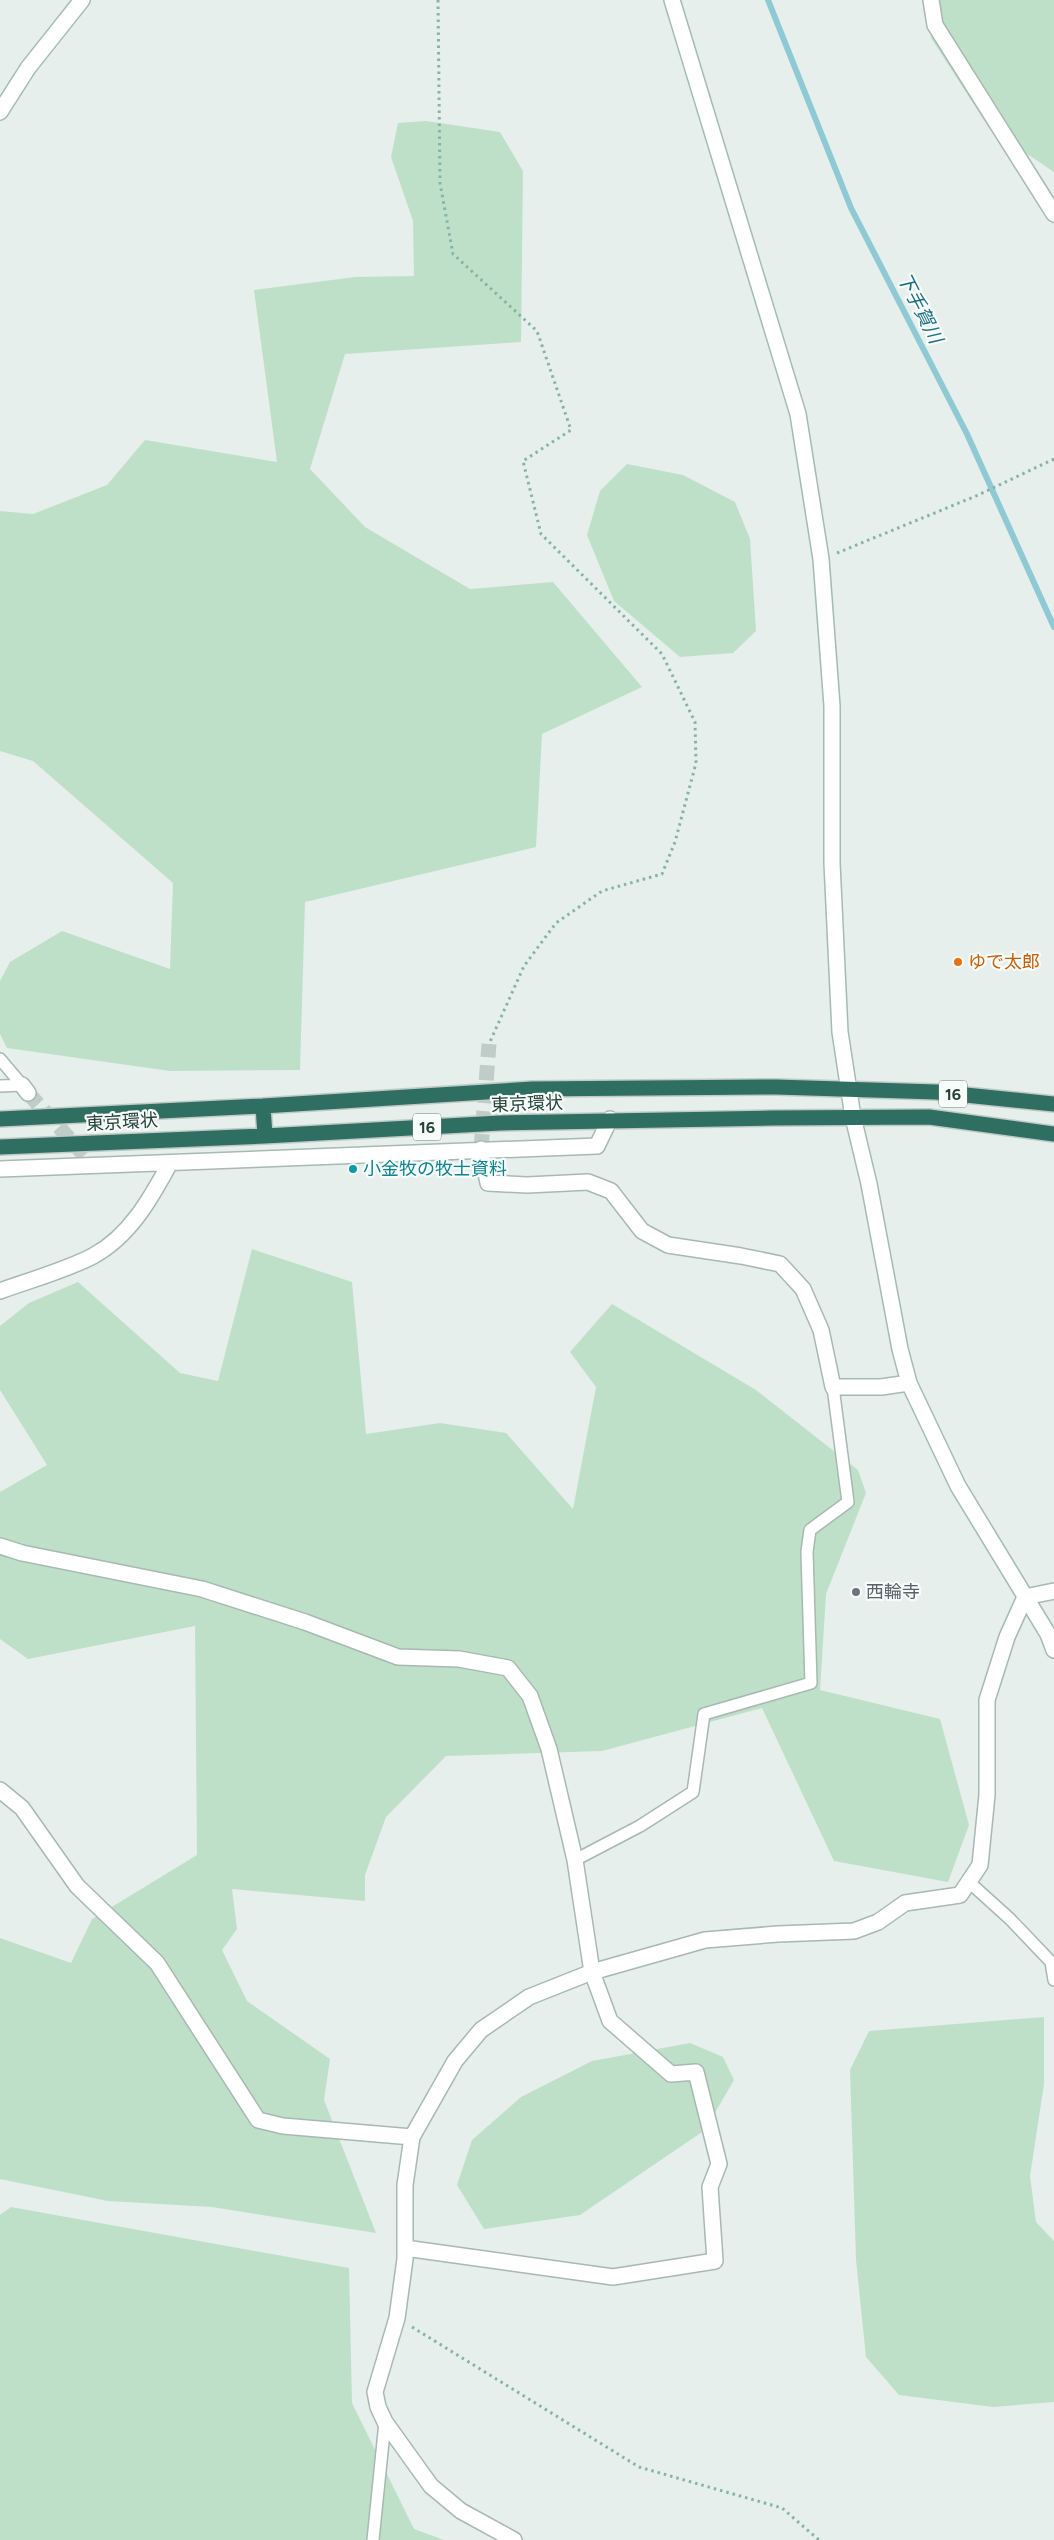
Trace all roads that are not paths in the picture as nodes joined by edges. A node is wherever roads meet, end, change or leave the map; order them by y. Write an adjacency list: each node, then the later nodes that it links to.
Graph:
1 (82, 0): 4 (street)
2 (672, 0): 8 (street)
3 (931, 0): 5 (street)
4 (0, 112)
5 (1054, 214)
6 (0, 1059): 7 (lane)
7 (0, 1086)
8 (851, 1091): 9 (highway, 東京環状 / 16); 10 (highway, 東京環状 / 16); 11 (street)
9 (1054, 1104)
10 (263, 1106): 12 (highway, 東京環状 / 16); 15 (highway)
11 (853, 1117): 13 (highway, 東京環状 / 16); 14 (highway, 東京環状 / 16); 21 (street)
12 (0, 1119)
13 (610, 1120): 15 (highway, 東京環状 / 16); 17 (street)
14 (1054, 1134)
15 (265, 1136): 16 (highway, 東京環状 / 16)
16 (0, 1147)
17 (481, 1149): 18 (street); 22 (street)
18 (170, 1163): 19 (street); 20 (street)
19 (0, 1169)
20 (0, 1291)
21 (909, 1383): 22 (street); 25 (street)
22 (833, 1387): 28 (lane)
23 (0, 1546): 28 (street)
24 (1054, 1591): 25 (street)
25 (1025, 1597): 26 (street); 29 (street)
26 (1054, 1650)
27 (0, 1790): 33 (street)
28 (575, 1860): 31 (street)
29 (969, 1882): 30 (lane); 31 (street)
30 (1052, 1962): 32 (lane)
31 (592, 1972): 33 (street); 34 (street)
32 (1054, 1980)
33 (412, 2137): 34 (street)
34 (405, 2248): 35 (street)
35 (385, 2422): 36 (lane); 37 (street)
36 (373, 2540)
37 (514, 2540)

